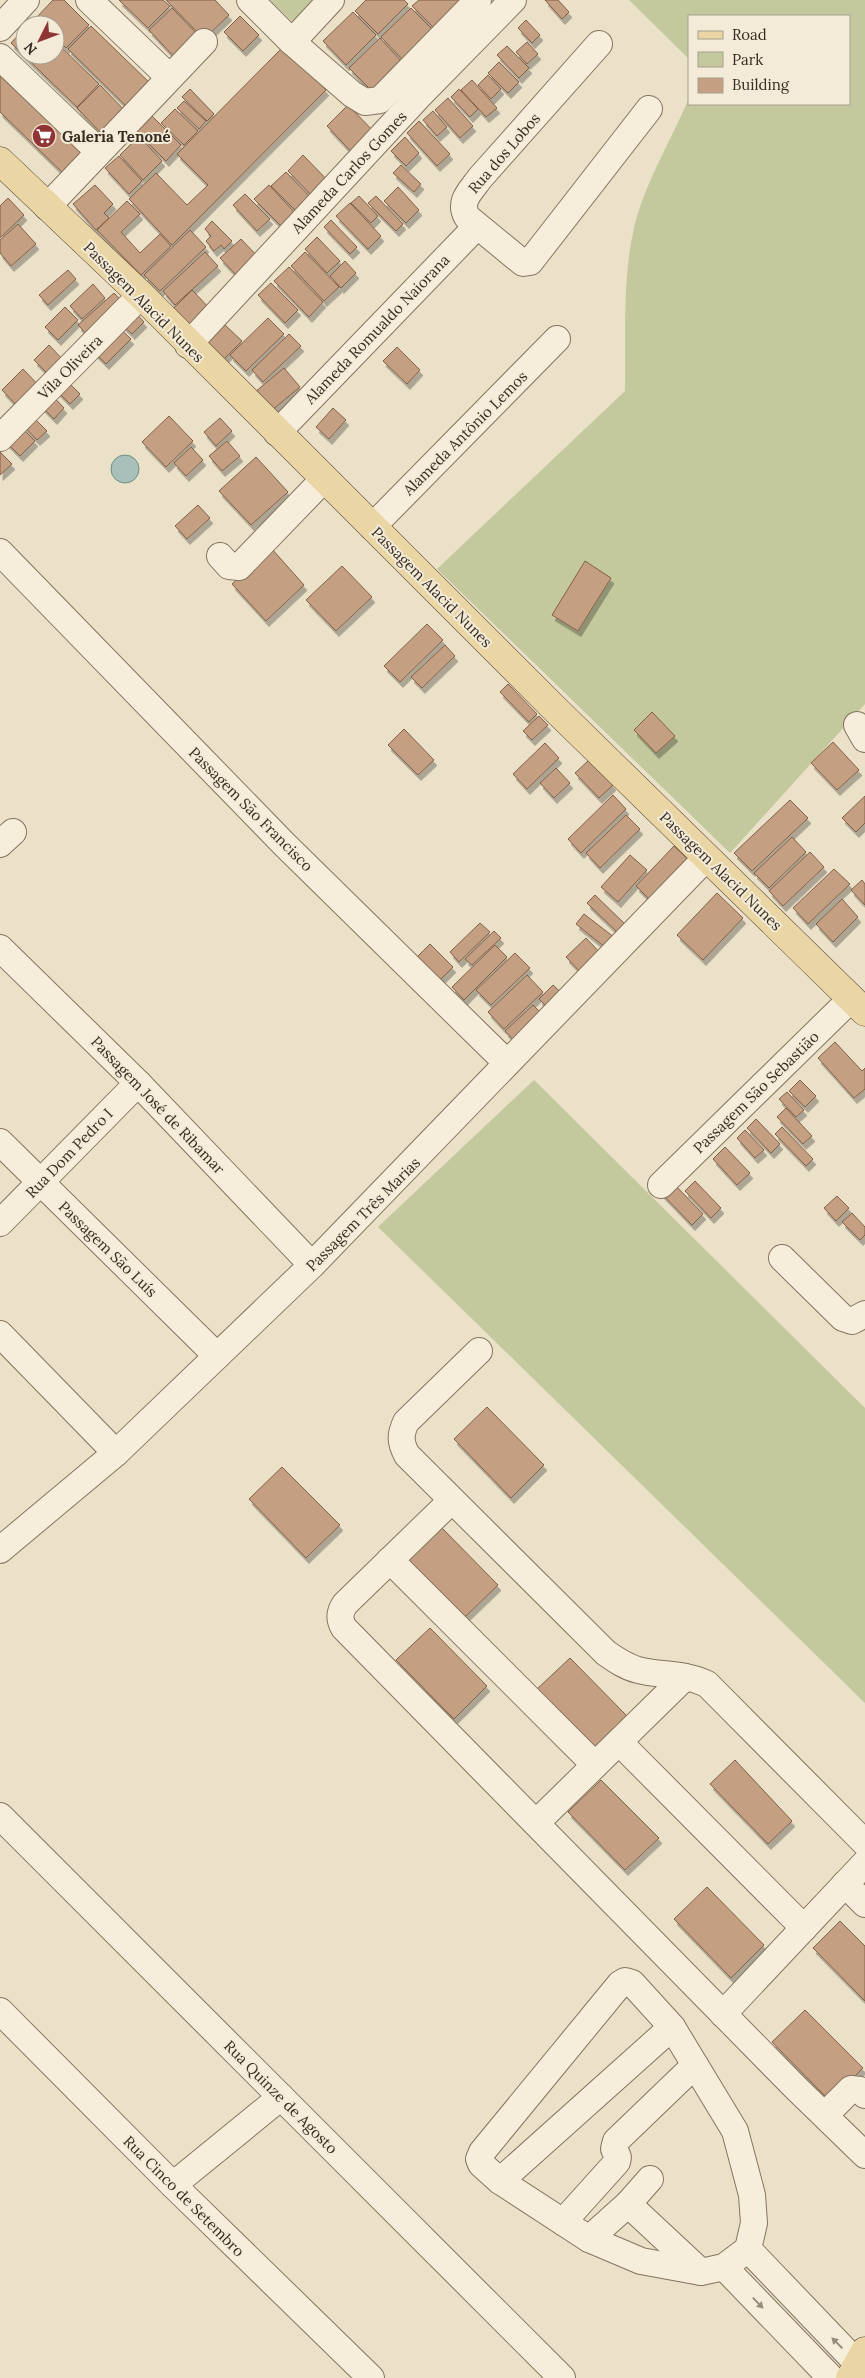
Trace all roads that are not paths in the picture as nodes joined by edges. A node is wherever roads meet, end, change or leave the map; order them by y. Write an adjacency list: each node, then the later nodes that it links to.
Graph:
1 (26, 0): 7 (street)
2 (89, 0): 12 (street)
3 (250, 0): 9 (street)
4 (331, 0): 9 (street)
5 (478, 0): 9 (street)
6 (512, 0): 20 (street, Alameda Carlos Gomes)
7 (0, 28)
8 (204, 42): 16 (street)
9 (292, 42)
10 (599, 44): 17 (street, Rua dos Lobos)
11 (0, 57): 14 (street)
12 (165, 73)
13 (649, 110): 17 (street, Rua dos Lobos)
14 (94, 146)
15 (0, 161): 16 (main road, Passagem Alacid Nunes)
16 (47, 207): 18 (main road, Passagem Alacid Nunes)
17 (477, 226): 21 (street, Alameda Romualdo Naiorana)
18 (141, 296): 20 (main road, Passagem Alacid Nunes); 22 (street, Vila Oliveira)
19 (557, 339): 24 (street, Alameda Antônio Lemos)
20 (188, 345): 21 (main road, Passagem Alacid Nunes)
21 (277, 433): 23 (main road, Passagem Alacid Nunes)
22 (0, 438)
23 (324, 479): 24 (main road, Passagem Alacid Nunes); 26 (street)
24 (372, 527): 27 (main road, Passagem Alacid Nunes)
25 (0, 552): 30 (street, Passagem São Francisco)
26 (220, 556)
27 (707, 857): 29 (main road, Passagem Alacid Nunes); 30 (street, Passagem Três Marias)
28 (0, 948): 31 (street, Passagem José de Ribamar)
29 (858, 1005): 34 (street, Passagem São Sebastião)
30 (507, 1063): 37 (street, Passagem Três Marias)
31 (138, 1083): 33 (street, Rua Dom Pedro I); 37 (street, Passagem José de Ribamar)
32 (0, 1142): 33 (street, Passagem São Luís)
33 (40, 1183): 35 (street, Rua Dom Pedro I); 41 (street, Passagem São Luís)
34 (661, 1185)
35 (0, 1223)
36 (782, 1258): 38 (street)
37 (312, 1266): 41 (street, Passagem Três Marias)
38 (865, 1314)
39 (0, 1334): 42 (street)
40 (479, 1351): 43 (street)
41 (217, 1356): 42 (street, Passagem Três Marias)
42 (116, 1453): 44 (street, Passagem Três Marias)
43 (451, 1500): 45 (street); 46 (street)
44 (0, 1550)
45 (390, 1560): 48 (street); 50 (street)
46 (685, 1677): 47 (street); 51 (street)
47 (619, 1742): 48 (street); 55 (street)
48 (595, 1765): 50 (street)
49 (0, 1816): 61 (street, Rua Quinze de Agosto)
50 (536, 1822): 57 (street)
51 (860, 1829)
52 (865, 1863): 53 (street)
53 (845, 1884): 54 (street); 55 (street)
54 (865, 1904)
55 (804, 1928): 57 (street)
56 (0, 2011): 66 (street, Rua Cinco de Setembro)
57 (723, 2014): 62 (street)
58 (672, 2027): 59 (street); 65 (street); 65 (street)
59 (695, 2065): 68 (street); 70 (street)
60 (865, 2095): 62 (street)
61 (280, 2097): 66 (street); 75 (street, Rua Quinze de Agosto)
62 (825, 2115): 63 (street)
63 (865, 2155)
64 (650, 2179): 67 (street)
65 (500, 2181): 68 (street)
66 (173, 2185): 76 (street, Rua Cinco de Setembro)
67 (628, 2204): 69 (street); 71 (street)
68 (563, 2222): 69 (street)
69 (589, 2239): 71 (street)
70 (748, 2249): 71 (street); 72 (street)
71 (713, 2270): 73 (street, one-way to 73)
72 (797, 2302): 73 (street); 74 (street, one-way to 72)
73 (778, 2323): 77 (street)
74 (858, 2364)
75 (552, 2374)
76 (371, 2378)
77 (831, 2378)

